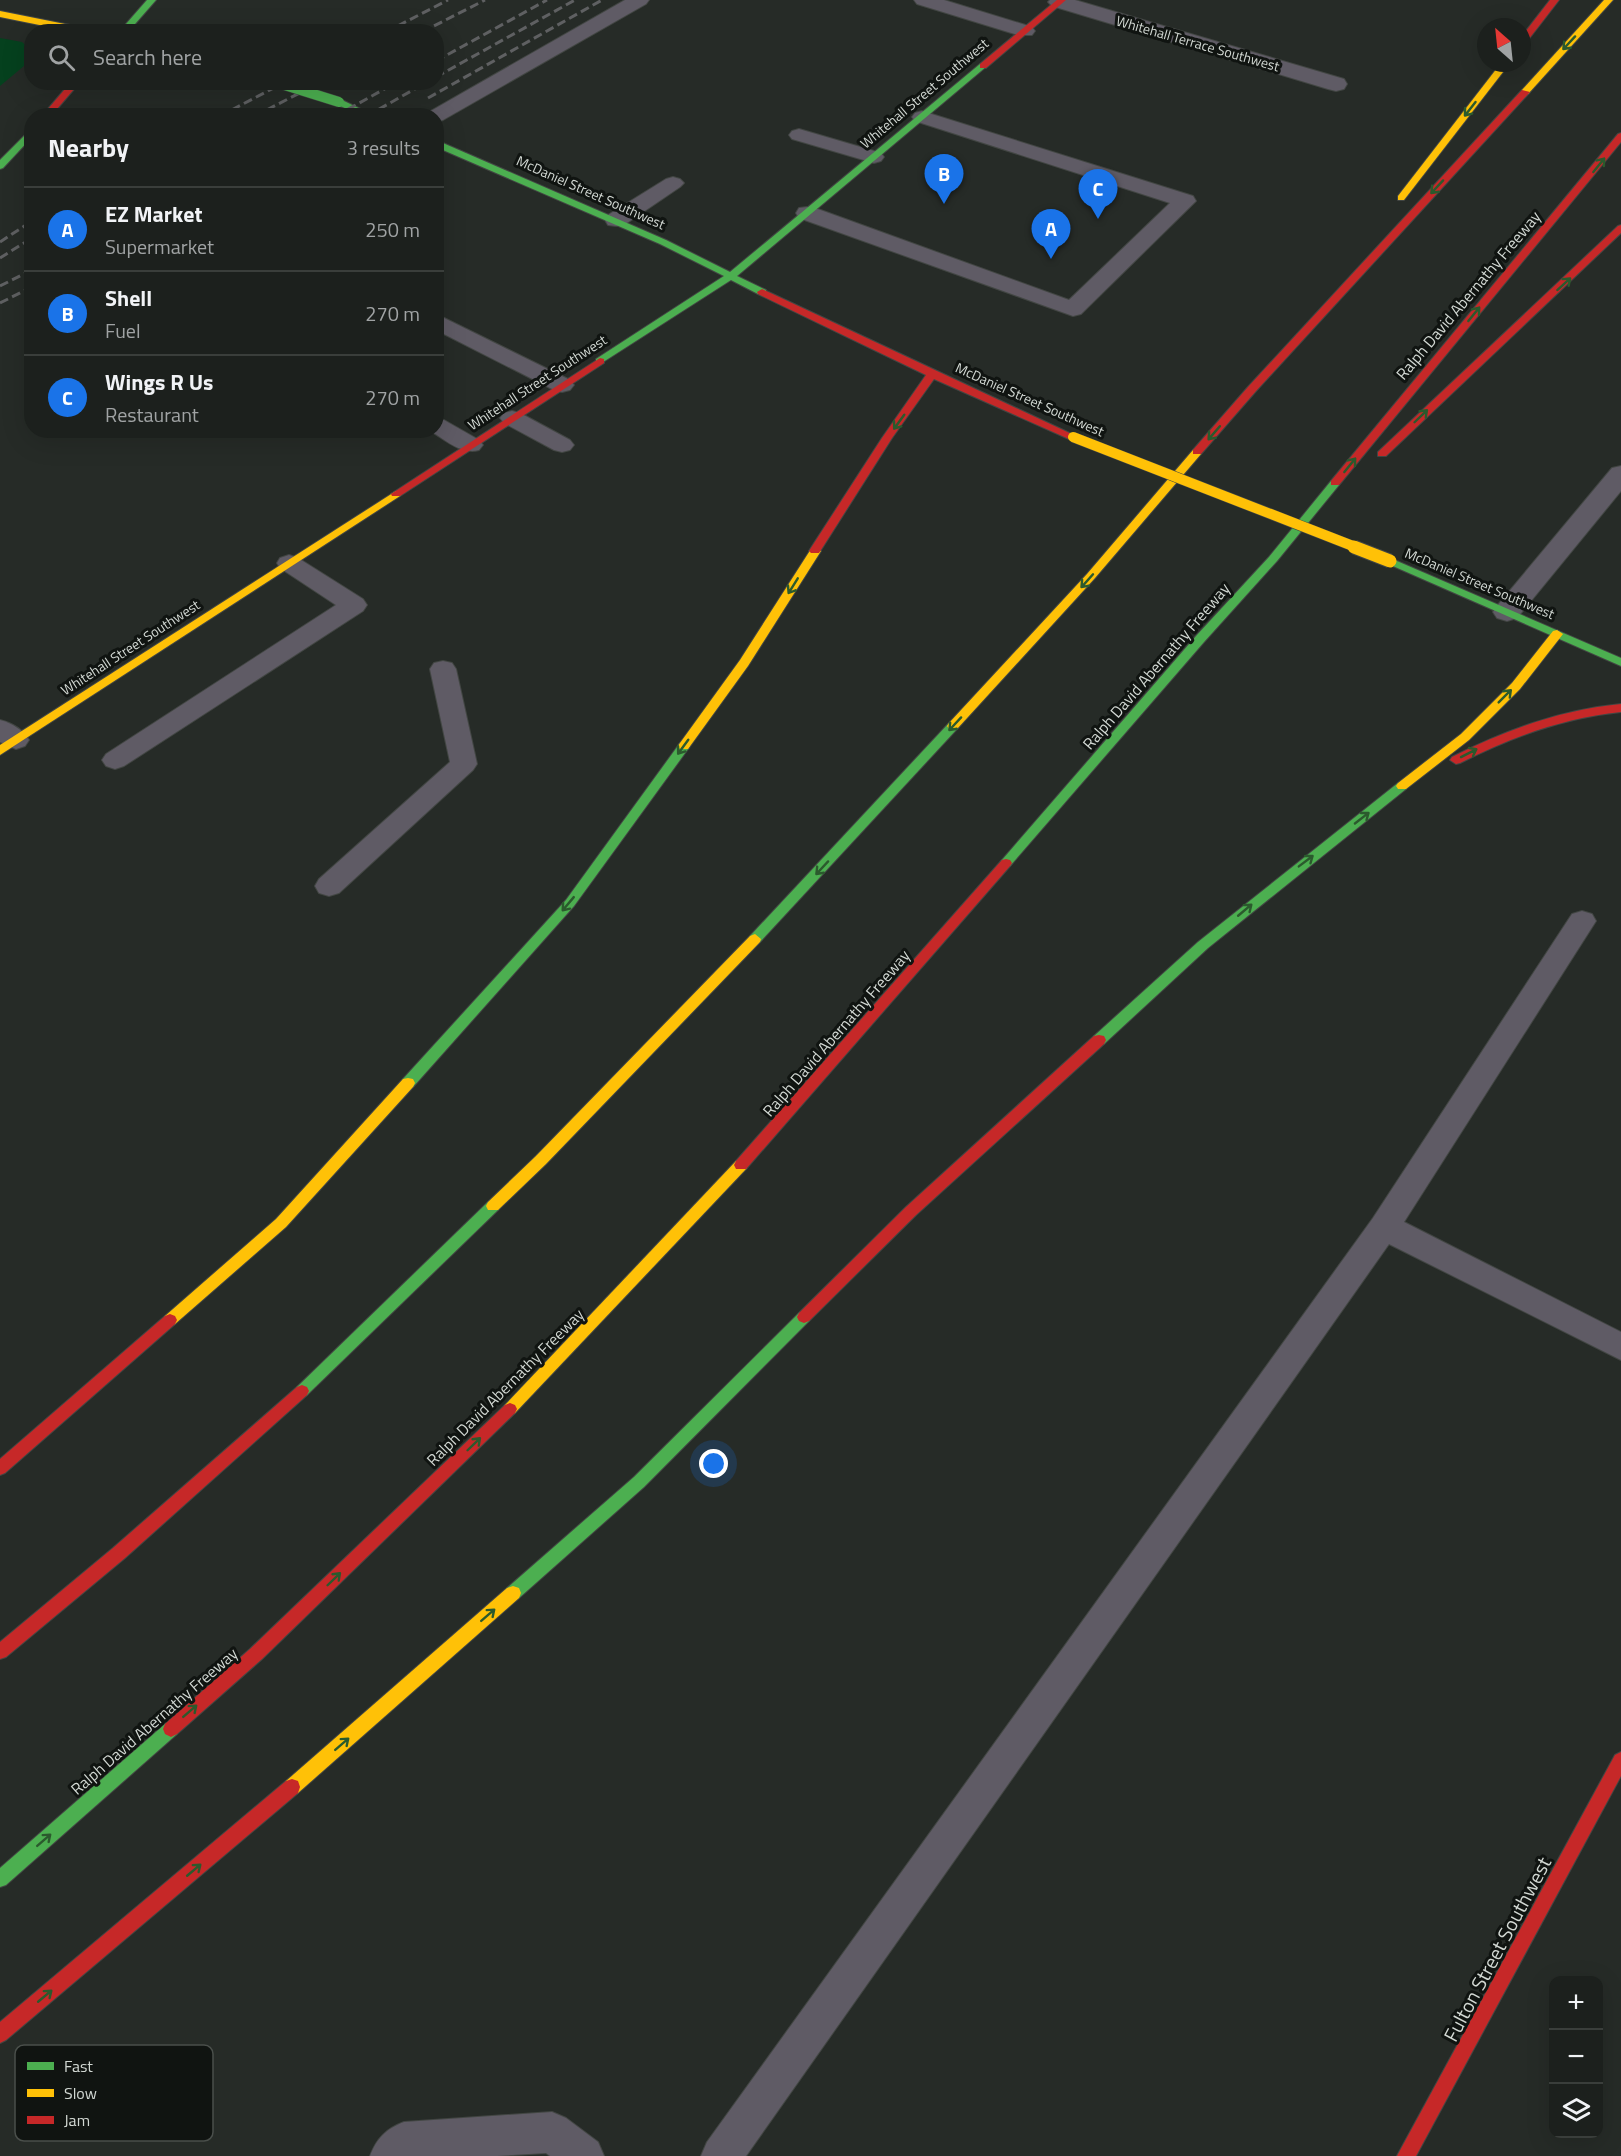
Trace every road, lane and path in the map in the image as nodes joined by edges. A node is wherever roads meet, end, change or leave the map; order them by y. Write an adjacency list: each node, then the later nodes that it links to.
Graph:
1 (152, 0): 9 (main road)
2 (639, 0): 18 (lane)
3 (924, 0): 10 (lane)
4 (1555, 0): 11 (main road)
5 (1609, 0): 36 (main road, one-way to 36)
6 (1061, 1): 10 (main road, Whitehall Street Southwest); 13 (street, Whitehall Terrace Southwest)
7 (0, 14): 8 (main road)
8 (50, 24)
9 (130, 24)
10 (1025, 31): 19 (main road, Whitehall Street Southwest)
11 (1531, 31)
12 (1499, 72): 27 (main road, one-way to 27)
13 (1336, 84)
14 (69, 90): 16 (main road)
15 (301, 90): 17 (main road, bridge)
16 (53, 108)
17 (353, 108)
18 (444, 111)
19 (922, 117): 24 (main road, Whitehall Street Southwest); 28 (lane)
20 (799, 135): 24 (lane)
21 (1621, 136): 44 (main road, Ralph David Abernathy Freeway, one-way to 21)
22 (24, 140): 25 (main road)
23 (444, 146): 29 (main road, McDaniel Street Southwest)
24 (874, 157): 28 (main road, Whitehall Street Southwest)
25 (0, 166)
26 (673, 183): 29 (lane)
27 (1390, 212)
28 (807, 213): 32 (main road, Whitehall Street Southwest)
29 (616, 220): 32 (main road, McDaniel Street Southwest)
30 (1621, 228): 41 (main road, one-way to 30)
31 (1353, 258): 36 (main road)
32 (731, 276): 34 (main road, McDaniel Street Southwest); 35 (main road, Whitehall Street Southwest)
33 (444, 325): 35 (lane)
34 (932, 374): 46 (main road, McDaniel Street Southwest, bridge); 58 (main road, one-way to 58)
35 (562, 385): 37 (main road, Whitehall Street Southwest)
36 (1252, 389): 59 (main road, one-way to 59)
37 (512, 418): 39 (main road, Whitehall Street Southwest); 40 (lane)
38 (444, 430): 39 (lane)
39 (471, 445): 45 (main road, Whitehall Street Southwest)
40 (562, 445)
41 (1375, 461)
42 (1621, 474): 46 (street)
43 (1358, 477): 44 (main road)
44 (1273, 559): 61 (main road, Ralph David Abernathy Freeway, one-way to 44)
45 (289, 563): 51 (main road, Whitehall Street Southwest); 52 (lane)
46 (1507, 612): 47 (main road, McDaniel Street Southwest)
47 (1557, 634): 48 (main road, McDaniel Street Southwest); 53 (main road, one-way to 47)
48 (1621, 662)
49 (443, 669): 54 (lane)
50 (1621, 708): 53 (main road, one-way to 50)
51 (5, 740)
52 (115, 760)
53 (1398, 790): 62 (main road, one-way to 53)
54 (329, 886)
55 (1582, 921): 56 (lane)
56 (1384, 1227): 57 (lane); 65 (lane)
57 (1621, 1347)
58 (0, 1468)
59 (0, 1652)
60 (1621, 1760): 66 (main road, Fulton Street Southwest)
61 (0, 1879)
62 (0, 2034)
63 (390, 2156): 64 (lane)
64 (584, 2156)
65 (721, 2156)
66 (1406, 2156)

